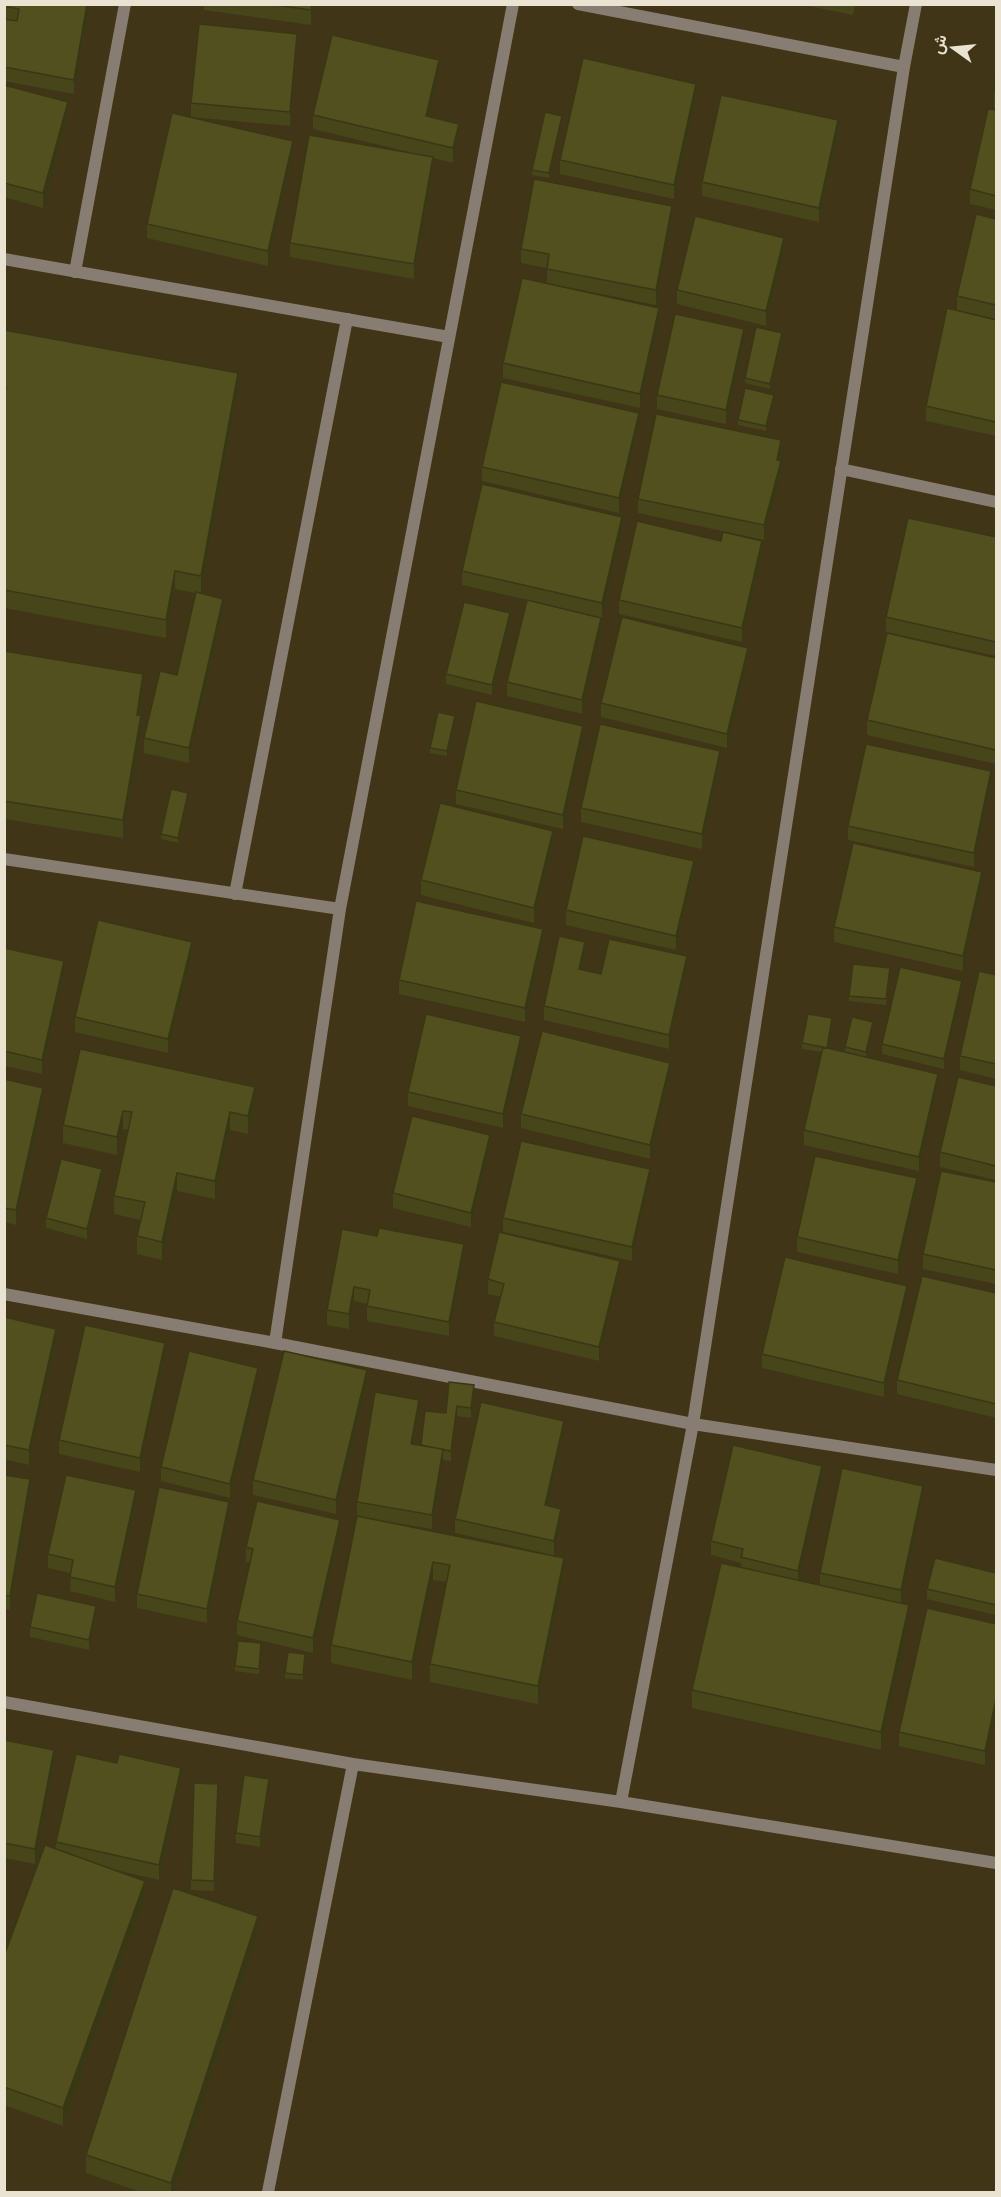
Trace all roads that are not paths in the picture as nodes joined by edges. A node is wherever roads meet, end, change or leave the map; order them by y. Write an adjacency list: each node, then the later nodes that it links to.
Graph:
1 (125, 4): 7 (street)
2 (513, 4): 9 (street)
3 (578, 4): 5 (street)
4 (916, 4): 5 (street)
5 (904, 67): 10 (street)
6 (4, 259): 7 (street)
7 (75, 272): 8 (street)
8 (347, 319): 9 (street); 13 (street)
9 (449, 337): 14 (street)
10 (842, 469): 11 (street); 17 (street)
11 (996, 502)
12 (4, 859): 13 (street)
13 (235, 894): 14 (street)
14 (340, 909): 16 (street)
15 (4, 1294): 16 (street)
16 (275, 1343): 17 (street)
17 (693, 1424): 18 (street); 21 (street)
18 (996, 1470)
19 (4, 1702): 20 (street)
20 (353, 1764): 21 (street); 23 (street)
21 (621, 1802): 22 (street)
22 (996, 1863)
23 (268, 2193)

